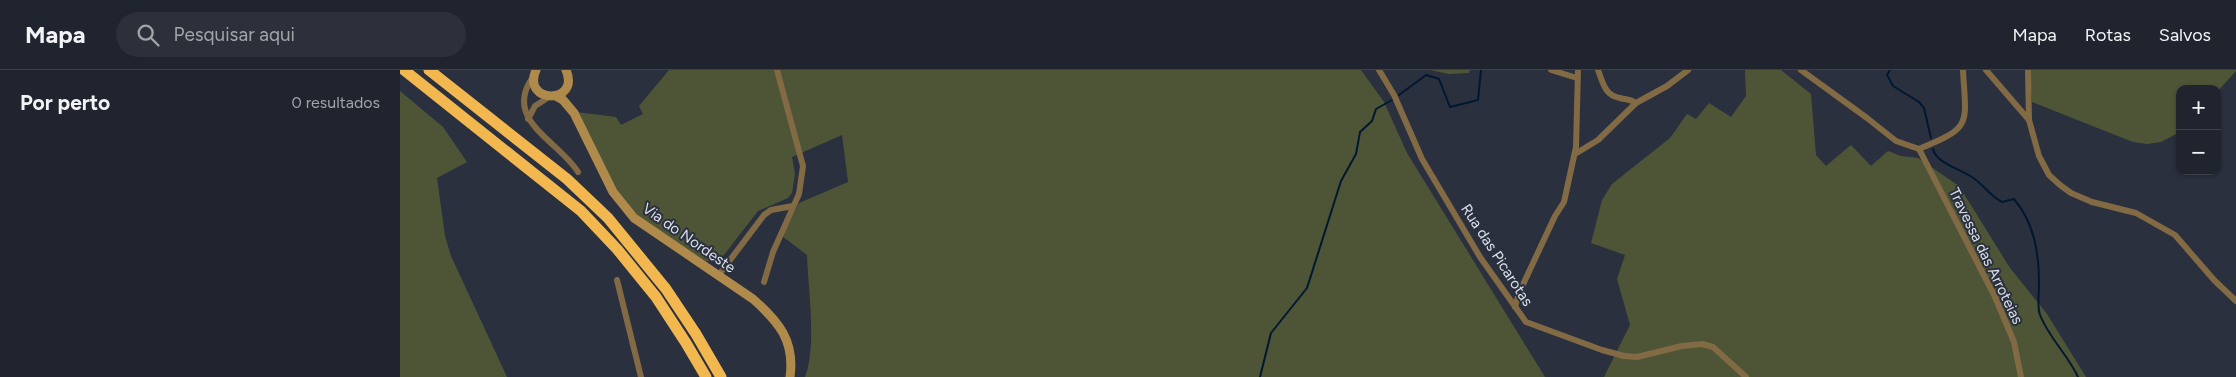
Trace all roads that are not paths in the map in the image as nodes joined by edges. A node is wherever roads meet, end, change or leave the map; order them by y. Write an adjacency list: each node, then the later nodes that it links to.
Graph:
1 (404, 70): 32 (highway)
2 (429, 70): 33 (highway)
3 (777, 70): 25 (street)
4 (1379, 70): 30 (street, Rua das Picarotas)
5 (1551, 70): 15 (street)
6 (1578, 70): 15 (street)
7 (1598, 70): 18 (street)
8 (1688, 70): 18 (street)
9 (1801, 70): 22 (street)
10 (1963, 70): 22 (street)
11 (1986, 70): 21 (street)
12 (2028, 70): 21 (street)
13 (567, 72): 16 (main road, Via do Nordeste)
14 (534, 73): 17 (main road, Via do Nordeste); 20 (street)
15 (1577, 78): 23 (street)
16 (567, 86): 17 (main road); 19 (main road, Via do Nordeste)
17 (552, 96): 19 (main road, Via do Nordeste); 20 (street)
18 (1636, 103): 23 (street)
19 (574, 113): 26 (main road, Via do Nordeste)
20 (528, 119): 24 (street)
21 (2029, 120): 29 (street)
22 (1918, 149): 36 (street, Travessa das Arroteias)
23 (1575, 154): 30 (street)
24 (578, 172)
25 (793, 206): 26 (street); 28 (street)
26 (718, 276): 34 (main road, Via do Nordeste)
27 (617, 280): 31 (street)
28 (764, 282)
29 (2236, 301)
30 (1515, 308): 35 (street, Rua das Picarotas)
31 (641, 377)
32 (706, 377)
33 (720, 377)
34 (790, 377)
35 (1746, 377)
36 (2021, 377)

